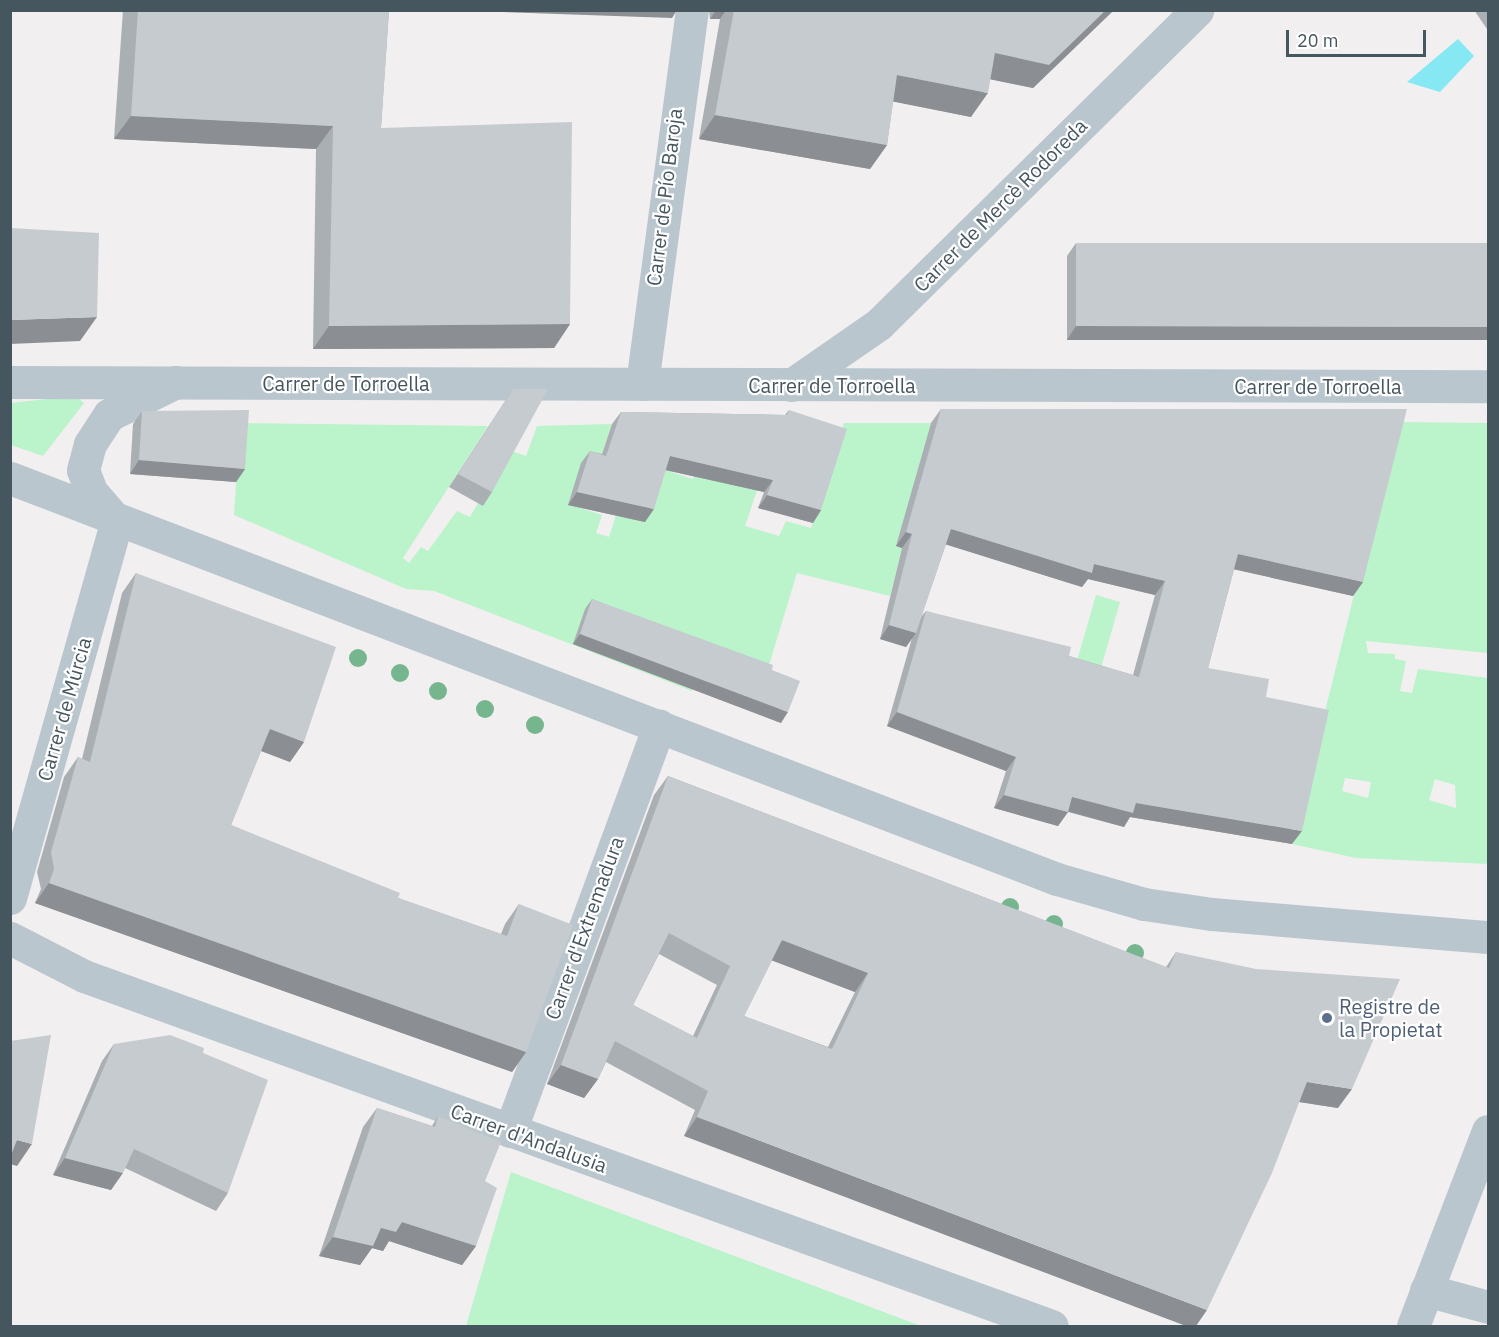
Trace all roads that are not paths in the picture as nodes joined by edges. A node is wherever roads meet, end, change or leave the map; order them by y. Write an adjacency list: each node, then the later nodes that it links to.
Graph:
1 (692, 10): 5 (street, Carrer de Pío Baroja)
2 (1197, 10): 6 (street, Carrer de Mercè Rodoreda)
3 (10, 382): 4 (street, Carrer de Torroella)
4 (176, 382): 5 (street, Carrer de Torroella); 9 (street, Carrer de Torroella)
5 (642, 384): 6 (street, Carrer de Torroella)
6 (791, 385): 7 (street, Carrer de Torroella)
7 (1488, 386)
8 (10, 478): 9 (street)
9 (117, 521): 10 (street); 11 (street, Carrer de Múrcia)
10 (659, 726): 12 (street); 14 (street, Carrer d'Extremadura)
11 (10, 897)
12 (1488, 937)
13 (10, 938): 14 (street, Carrer d'Andalusia)
14 (510, 1131): 18 (street, Carrer d'Andalusia)
15 (1488, 1131): 16 (street)
16 (1426, 1290): 17 (street); 19 (street)
17 (1488, 1307)
18 (1052, 1326)
19 (1413, 1326)

